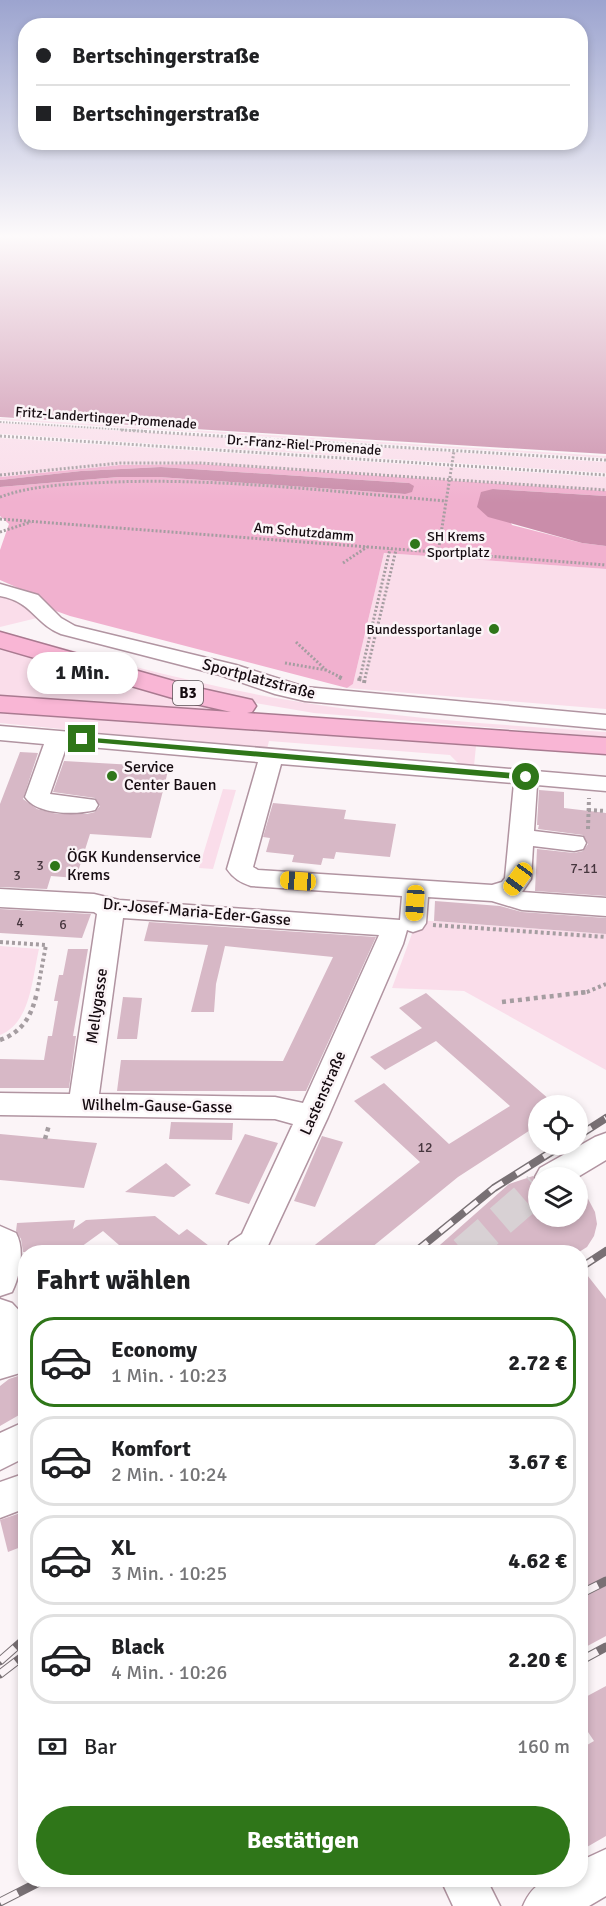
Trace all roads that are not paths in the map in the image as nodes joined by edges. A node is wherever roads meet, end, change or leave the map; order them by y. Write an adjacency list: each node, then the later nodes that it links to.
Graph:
1 (0, 590): 4 (street, Sportplatzstraße)
2 (0, 640): 5 (highway, B3)
3 (0, 704): 5 (highway, B3)
4 (606, 722)
5 (379, 731): 8 (highway, B3)
6 (0, 733): 7 (street)
7 (58, 737): 9 (street); 14 (street)
8 (606, 746)
9 (272, 755): 11 (street); 17 (street)
10 (606, 766): 11 (street)
11 (483, 773): 12 (street)
12 (526, 777): 13 (street); 15 (street)
13 (598, 787)
14 (86, 805)
15 (521, 837): 16 (street); 18 (street)
16 (581, 838)
17 (416, 889): 18 (street); 22 (street, Lastenstraße)
18 (492, 893): 21 (street)
19 (0, 898): 20 (street, Dr.-Josef-Maria-Eder-Gasse)
20 (106, 907): 22 (street, Dr.-Josef-Maria-Eder-Gasse); 24 (street, Mellygasse)
21 (606, 907)
22 (403, 925): 25 (street, Lastenstraße)
23 (0, 1104): 24 (street, Wilhelm-Gause-Gasse)
24 (83, 1105): 25 (street, Wilhelm-Gause-Gasse)
25 (313, 1117): 29 (street, Lastenstraße)
26 (606, 1145): 27 (street)
27 (568, 1167)
28 (0, 1239): 30 (street)
29 (251, 1245)
30 (0, 1282)
31 (0, 1313): 32 (street)
32 (0, 1364)
33 (18, 1442): 34 (street)
34 (0, 1453)
35 (18, 1493): 36 (street)
36 (0, 1500)
37 (606, 1870): 38 (street)
38 (588, 1881)
39 (468, 1887): 41 (street)
40 (578, 1887): 42 (street)
41 (477, 1906)
42 (546, 1906)

